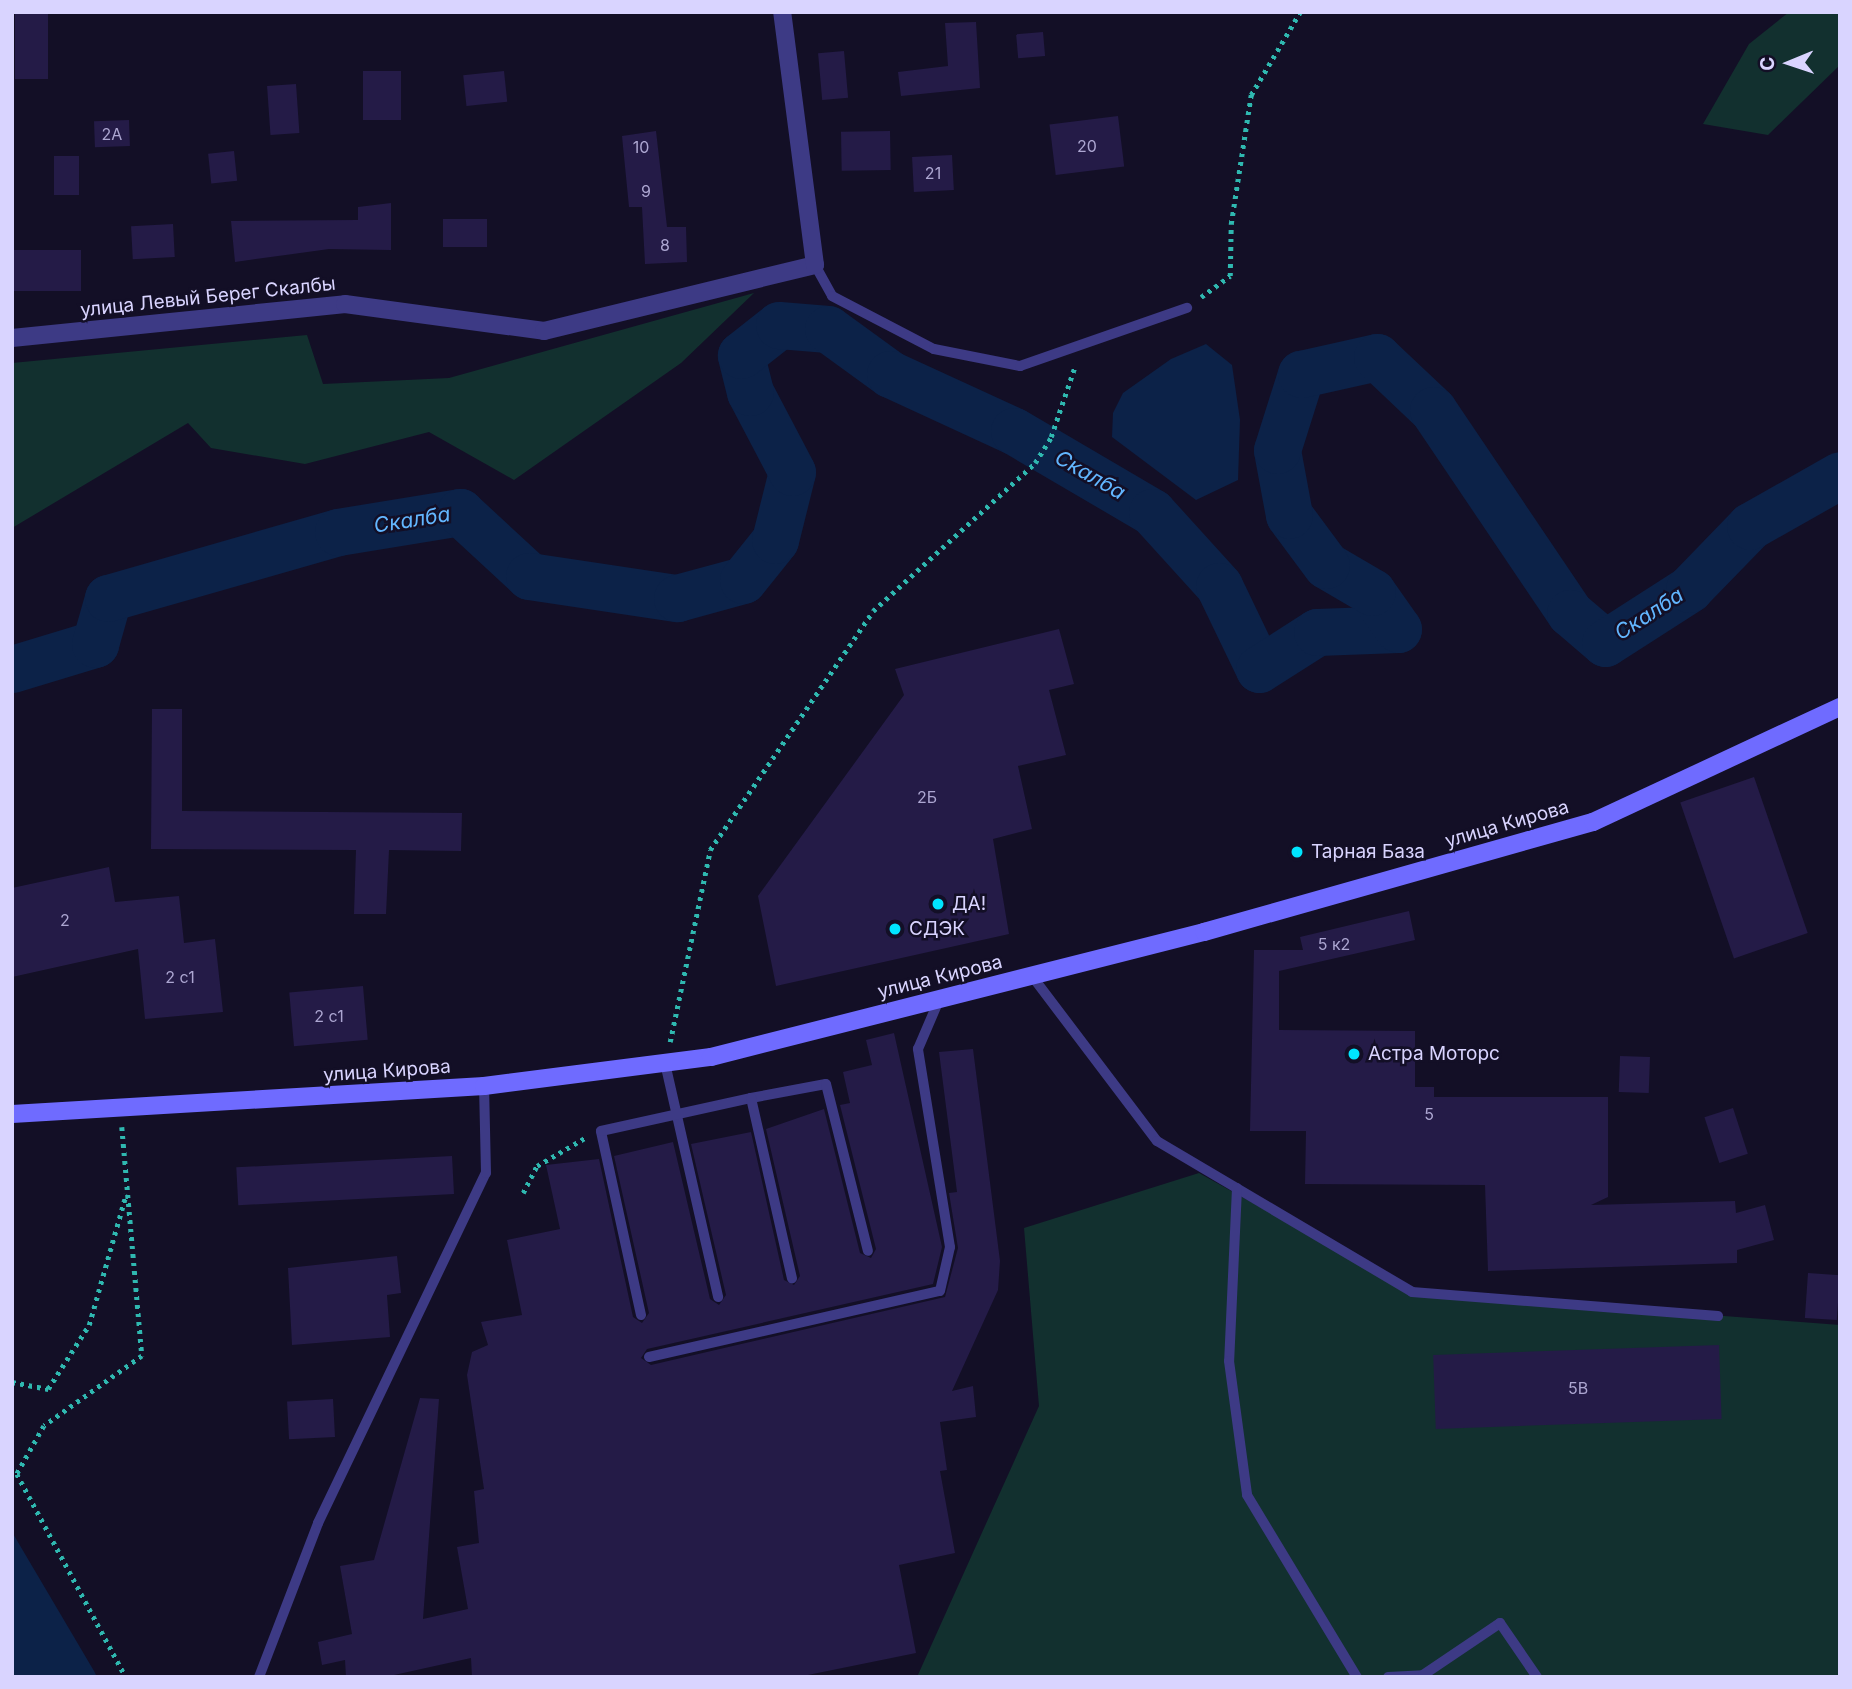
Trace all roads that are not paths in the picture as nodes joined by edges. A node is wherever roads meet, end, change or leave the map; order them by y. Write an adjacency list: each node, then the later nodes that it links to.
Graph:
1 (782, 12): 2 (street)
2 (815, 265): 3 (lane); 4 (street, улица Левый Берег Скалбы)
3 (1187, 308)
4 (12, 338)
5 (1840, 707): 6 (street, улица Кирова)
6 (1032, 976): 7 (street, улица Кирова); 13 (lane)
7 (939, 1000): 8 (street, улица Кирова); 19 (lane)
8 (665, 1063): 9 (street, улица Кирова); 11 (lane)
9 (484, 1086): 12 (street, улица Кирова); 20 (lane)
10 (751, 1098): 11 (lane); 14 (lane); 15 (lane)
11 (672, 1113): 16 (lane); 17 (lane)
12 (12, 1114)
13 (1237, 1188): 18 (lane); 21 (lane)
14 (867, 1251)
15 (792, 1278)
16 (718, 1297)
17 (641, 1315)
18 (1718, 1316)
19 (649, 1357)
20 (259, 1677)
21 (1357, 1677)
22 (1388, 1677): 23 (lane)
23 (1537, 1677)

